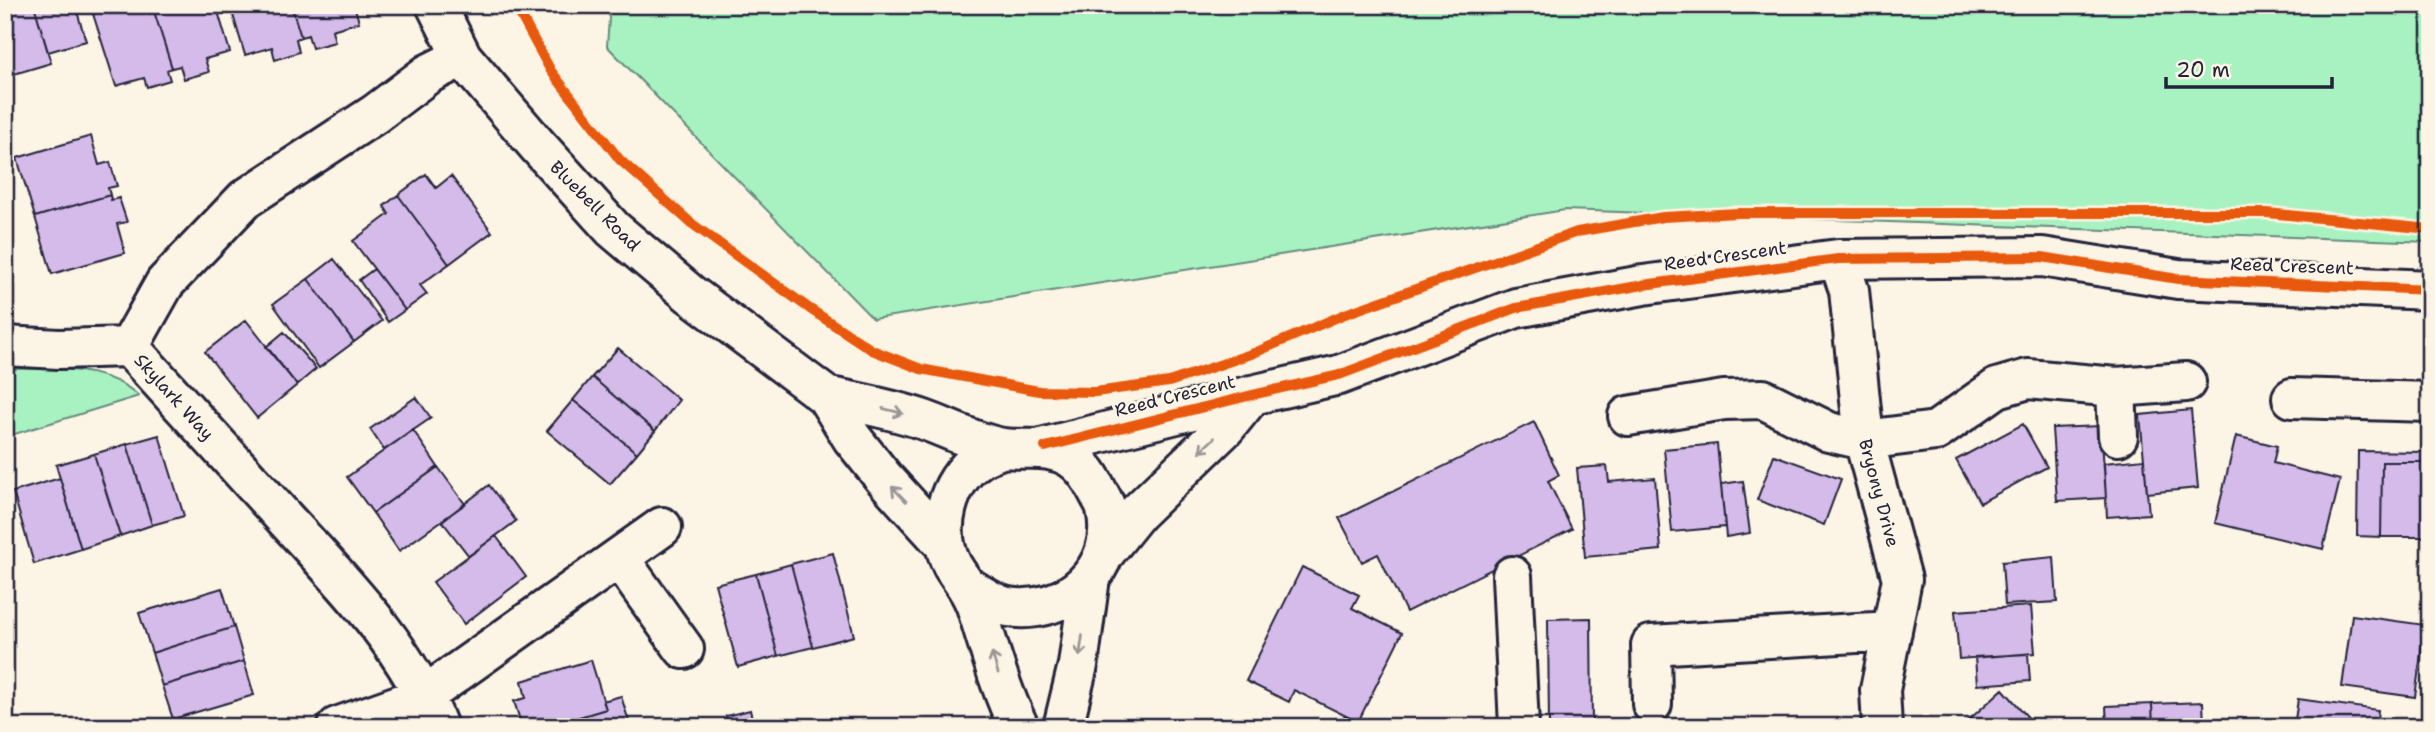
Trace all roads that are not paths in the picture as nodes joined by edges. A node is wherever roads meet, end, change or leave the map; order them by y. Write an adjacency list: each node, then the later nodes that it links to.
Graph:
1 (436, 5): 2 (street, Bluebell Road)
2 (462, 57): 6 (street, Skylark Way); 10 (street, Bluebell Road)
3 (1839, 259): 4 (street, Reed Crescent); 9 (street, Reed Crescent); 15 (street, Bryony Drive)
4 (2430, 290)
5 (5, 346): 6 (street)
6 (129, 347): 27 (street, Skylark Way)
7 (2186, 382): 8 (street)
8 (2116, 387): 14 (street); 15 (street)
9 (1252, 395): 16 (street, Reed Crescent); 21 (street, Reed Crescent, one-way to 21)
10 (826, 396): 17 (street, Bluebell Road, one-way to 17); 19 (street, Bluebell Road, one-way to 10)
11 (2292, 398): 12 (street)
12 (2430, 402)
13 (1628, 416): 15 (street)
14 (2118, 436)
15 (1864, 440): 24 (street, Bryony Drive)
16 (1045, 447): 17 (street, Bluebell Road); 21 (street, Bluebell Road)
17 (1003, 448): 19 (street, Bluebell Road)
18 (662, 527): 20 (street)
19 (945, 545): 23 (street, Bluebell Road)
20 (619, 558): 25 (street); 27 (street)
21 (1097, 566): 23 (street, Bluebell Road); 30 (street, Bluebell Road, one-way to 30)
22 (1512, 576): 31 (street)
23 (970, 589): 29 (street, Bluebell Road, one-way to 23)
24 (1892, 631): 26 (street); 32 (street, Bryony Drive)
25 (684, 649)
26 (1652, 704)
27 (431, 712): 28 (street)
28 (337, 727)
29 (1019, 727)
30 (1063, 727)
31 (1519, 727)
32 (1882, 727)

